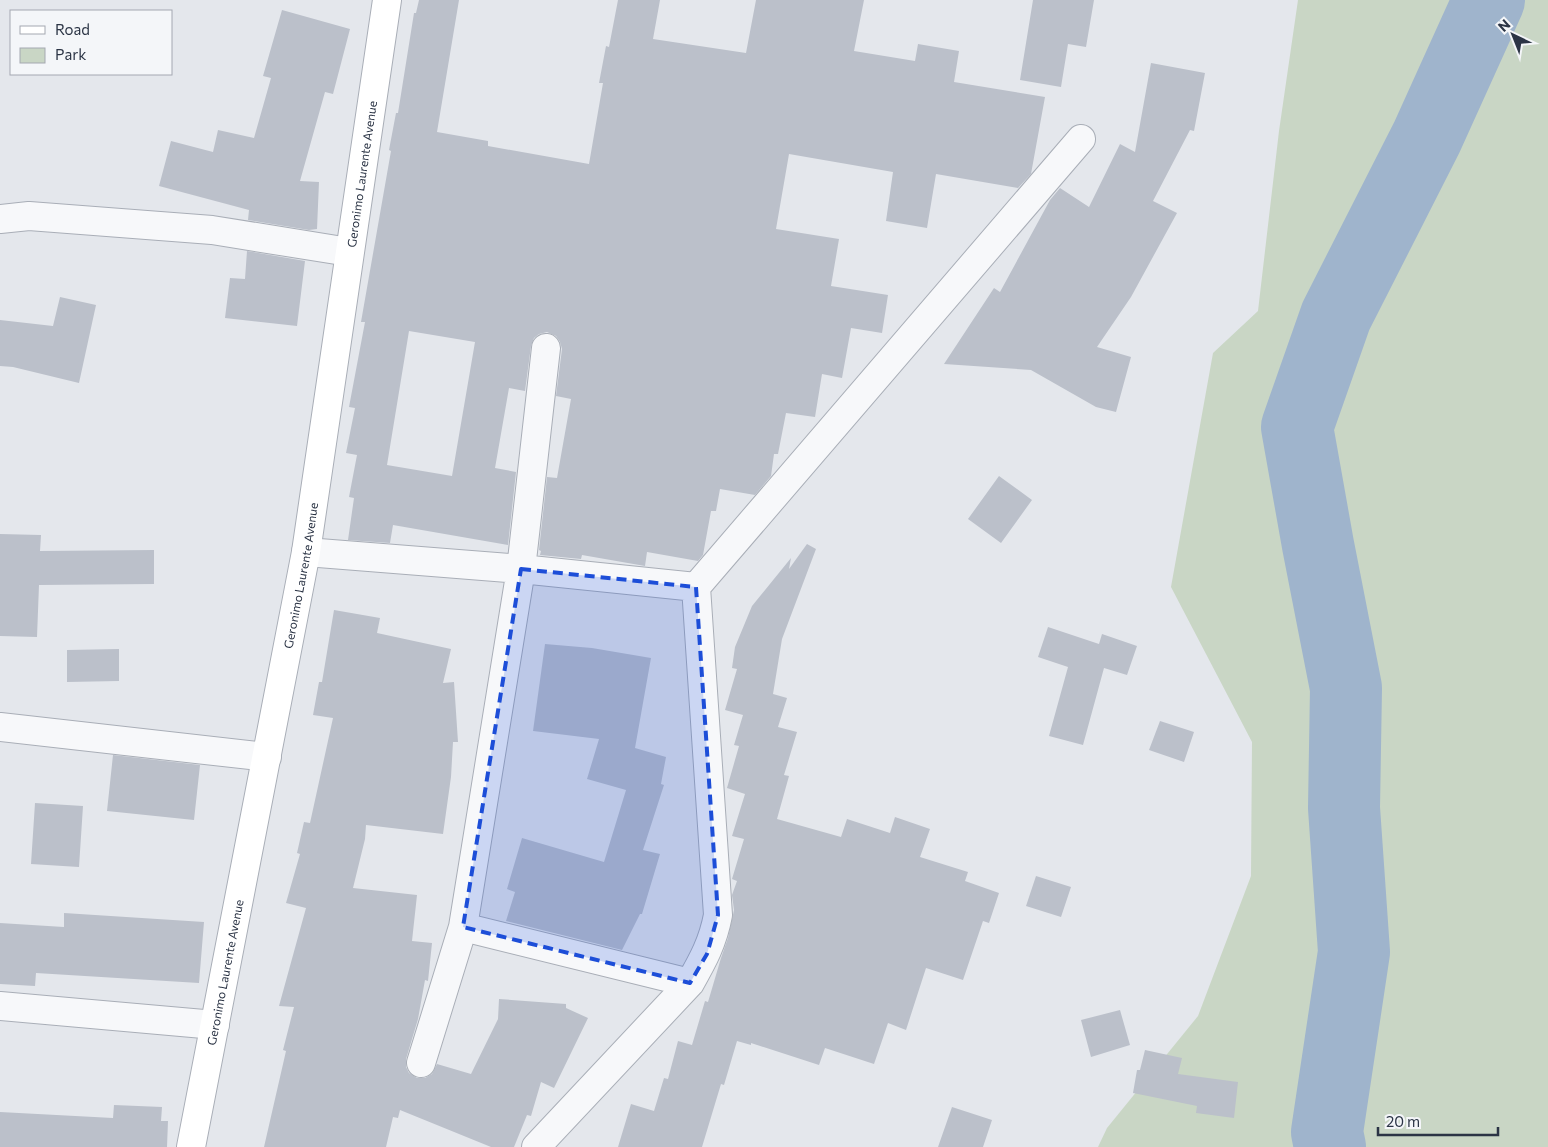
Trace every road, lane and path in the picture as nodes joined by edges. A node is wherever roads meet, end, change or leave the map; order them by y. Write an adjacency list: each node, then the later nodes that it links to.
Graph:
1 (387, 0): 4 (street, Geronimo Laurente Avenue)
2 (1081, 139): 8 (street)
3 (0, 218): 4 (street)
4 (349, 252): 6 (street, Geronimo Laurente Avenue)
5 (546, 348): 7 (street)
6 (306, 552): 7 (street); 10 (street, Geronimo Laurente Avenue)
7 (521, 570): 8 (street); 11 (street)
8 (696, 587): 12 (street)
9 (0, 728): 10 (street)
10 (267, 757): 14 (street, Geronimo Laurente Avenue)
11 (463, 927): 12 (street); 15 (street)
12 (690, 983): 17 (street)
13 (0, 1006): 14 (street)
14 (215, 1025): 16 (street, Geronimo Laurente Avenue)
15 (421, 1063)
16 (191, 1147)
17 (536, 1147)

